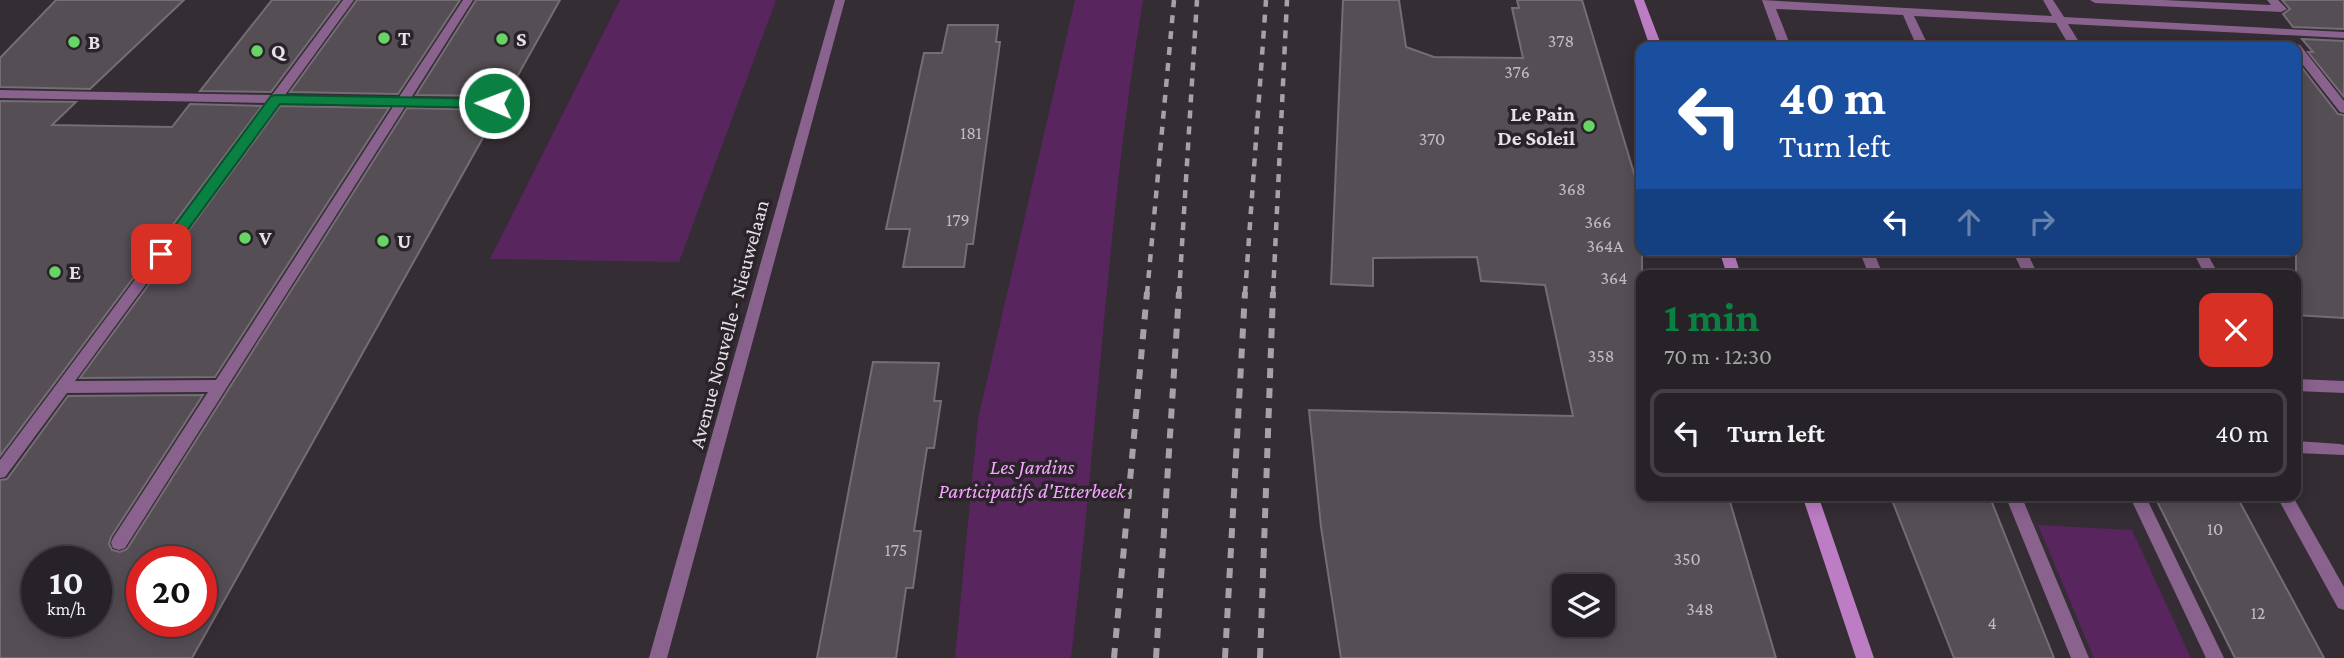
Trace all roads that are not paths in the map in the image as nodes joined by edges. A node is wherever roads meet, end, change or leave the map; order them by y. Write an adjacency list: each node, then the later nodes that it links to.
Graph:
1 (349, 0): 21 (street)
2 (468, 0): 22 (street)
3 (840, 0): 38 (street, Avenue Nouvelle - Nieuwelaan)
4 (1639, 0): 14 (main road)
5 (2048, 0): 11 (street)
6 (2095, 0): 9 (street)
7 (2272, 0): 9 (street)
8 (1767, 2): 10 (street); 15 (street)
9 (2250, 4): 12 (street)
10 (1906, 10): 11 (street); 16 (street)
11 (2059, 20): 12 (street); 17 (street)
12 (2277, 31): 13 (street); 18 (street)
13 (2344, 35)
14 (1654, 42)
15 (1783, 42)
16 (1921, 42)
17 (2073, 42)
18 (2289, 42)
19 (2301, 54): 24 (street)
20 (0, 94): 21 (street)
21 (276, 99): 22 (street); 27 (street)
22 (401, 102): 23 (street); 26 (street)
23 (494, 103)
24 (2344, 109)
25 (2301, 385): 28 (street)
26 (219, 386): 27 (street); 36 (street)
27 (63, 387): 31 (street)
28 (2344, 387)
29 (2301, 447): 30 (street)
30 (2340, 450)
31 (0, 472)
32 (1812, 501): 39 (main road)
33 (2015, 501): 40 (street)
34 (2140, 501): 41 (street)
35 (2287, 501): 37 (street)
36 (119, 543)
37 (2344, 603)
38 (658, 658)
39 (1865, 658)
40 (2080, 658)
41 (2215, 658)

